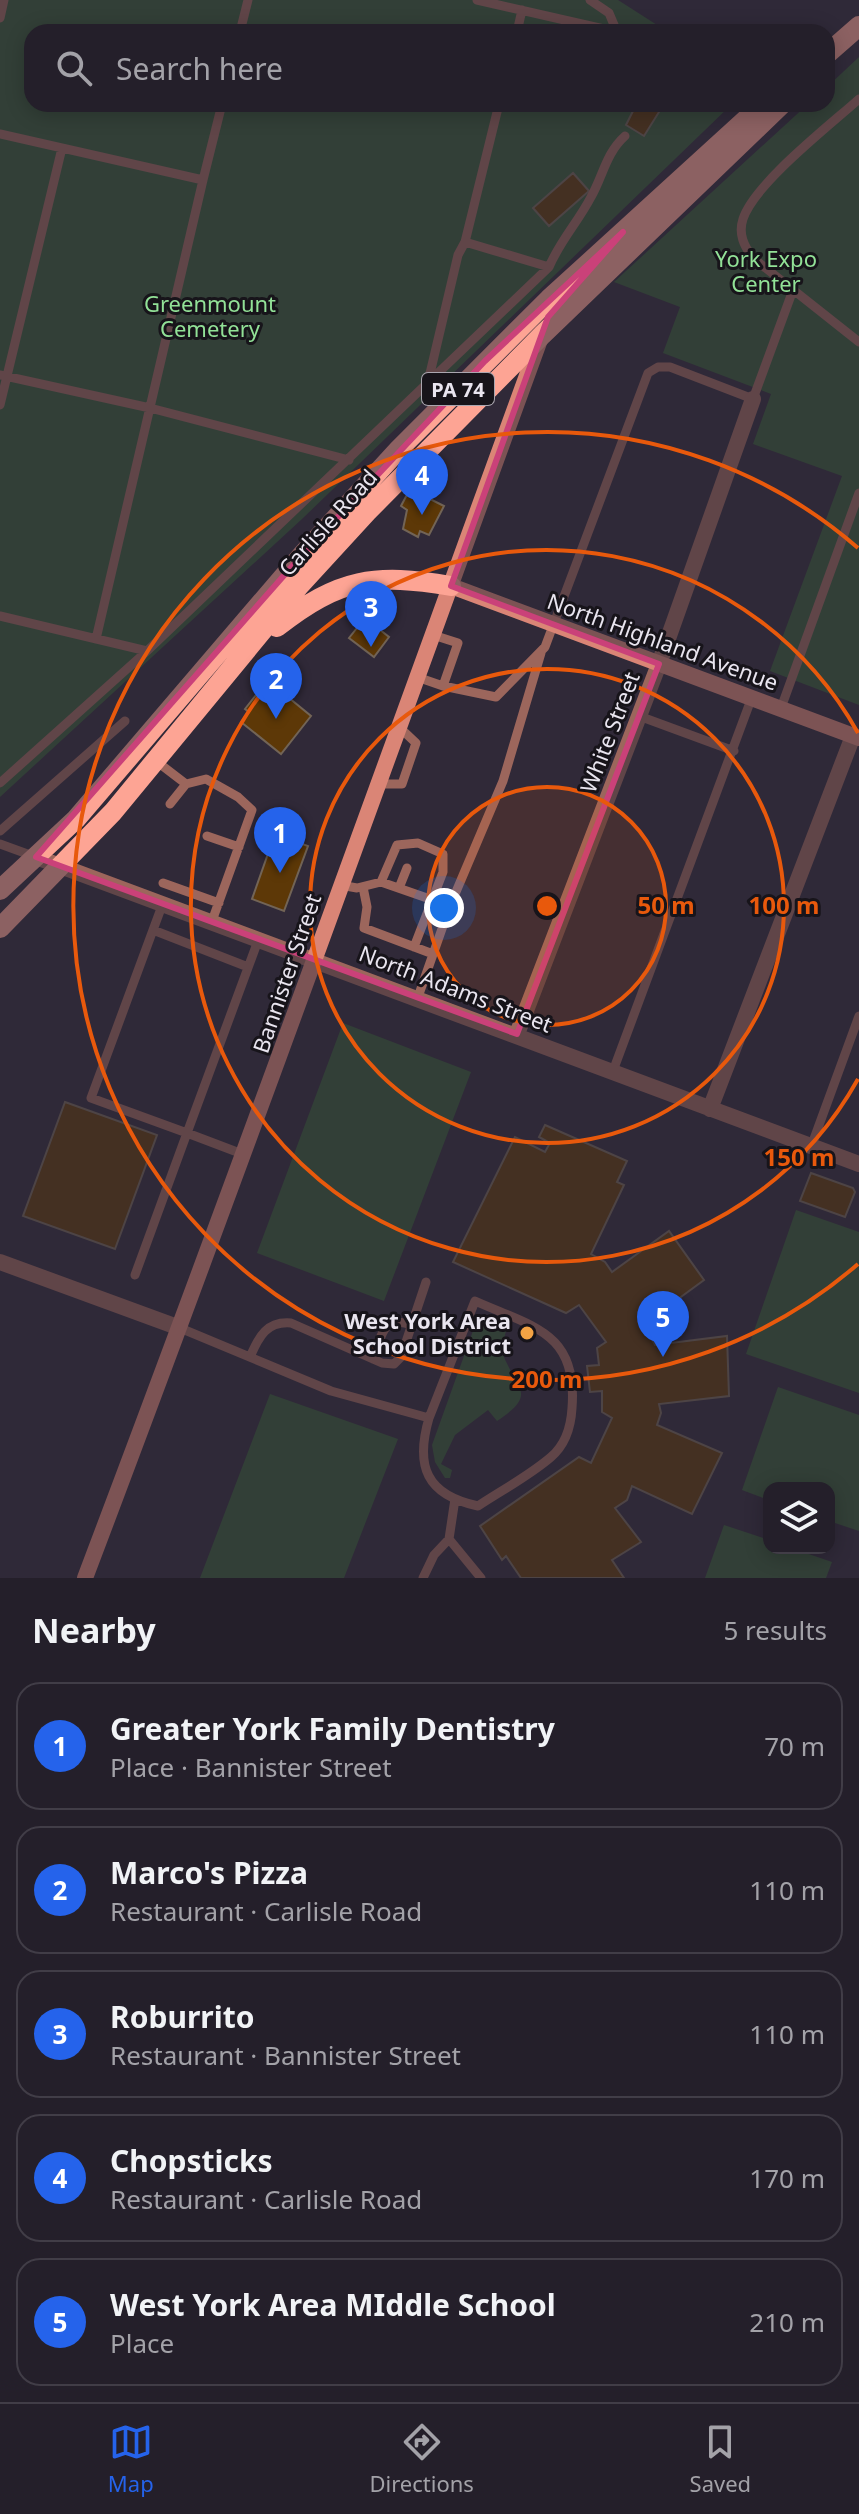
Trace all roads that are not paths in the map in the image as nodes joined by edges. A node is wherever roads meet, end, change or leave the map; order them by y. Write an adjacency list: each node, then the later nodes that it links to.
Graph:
1 (4, 0): 6 (lane)
2 (248, 0): 7 (lane)
3 (477, 0): 5 (lane)
4 (590, 0): 10 (lane)
5 (522, 10): 8 (lane); 9 (lane)
6 (0, 18)
7 (242, 24)
8 (519, 24)
9 (582, 24)
10 (614, 24)
11 (859, 26): 12 (main road)
12 (835, 48)
13 (859, 99): 25 (lane)
14 (220, 112): 21 (lane)
15 (497, 112): 23 (lane)
16 (751, 112): 22 (main road, Carlisle Road / PA 74)
17 (774, 112): 26 (main road, Carlisle Road / PA 74)
18 (0, 134): 20 (lane)
19 (625, 136): 24 (lane)
20 (62, 148): 21 (lane); 28 (lane)
21 (203, 180): 32 (lane)
22 (623, 232): 26 (main road); 60 (main road, Carlisle Road / PA 74)
23 (465, 242): 24 (lane); 29 (lane)
24 (549, 267): 29 (lane)
25 (793, 290): 27 (lane); 30 (lane)
26 (542, 335): 35 (street, Bannister Street); 42 (main road, Carlisle Road / PA 74)
27 (859, 342)
28 (4, 376): 31 (lane); 32 (lane)
29 (428, 383): 33 (lane)
30 (753, 399): 37 (lane); 43 (street, White Street)
31 (0, 405)
32 (150, 408): 33 (lane); 39 (lane)
33 (349, 460): 40 (lane)
34 (859, 493): 47 (lane)
35 (451, 586): 37 (street, North Highland Avenue); 38 (street, Bannister Street); 42 (main road)
36 (0, 616): 39 (lane)
37 (555, 625): 41 (lane); 43 (street, North Highland Avenue)
38 (433, 635): 44 (street, Bannister Street); 45 (lane)
39 (96, 639): 40 (lane)
40 (147, 651): 53 (lane)
41 (542, 651): 45 (lane); 73 (lane)
42 (243, 654): 52 (main road, Carlisle Road / PA 74)
43 (659, 664): 46 (street, North Highland Avenue); 48 (street, White Street)
44 (417, 677): 45 (lane); 65 (street, Bannister Street)
45 (443, 686)
46 (752, 697): 47 (street, North Highland Avenue); 51 (lane)
47 (781, 708): 50 (street, North Highland Avenue)
48 (639, 716): 51 (lane); 84 (street, White Street)
49 (125, 721): 56 (lane)
50 (856, 737): 86 (street)
51 (734, 751): 85 (lane)
52 (156, 761): 54 (lane); 61 (main road, Carlisle Road / PA 74)
53 (0, 783)
54 (186, 784): 55 (lane); 59 (lane)
55 (170, 804)
56 (0, 831)
57 (207, 836): 59 (lane)
58 (0, 844): 60 (lane)
59 (239, 847): 71 (lane)
60 (36, 857): 61 (street, North Adams Street); 69 (main road, Carlisle Road / PA 74)
61 (63, 866): 72 (street, North Adams Street); 75 (main road, Carlisle Road / PA 74)
62 (407, 868): 67 (lane)
63 (381, 882): 66 (lane); 67 (lane); 70 (lane)
64 (163, 883): 68 (lane)
65 (340, 885): 66 (lane); 80 (street, Bannister Street)
66 (363, 887): 78 (lane)
67 (399, 888): 70 (lane)
68 (179, 889): 71 (lane); 72 (lane)
69 (0, 890)
70 (432, 899): 73 (lane); 78 (lane)
71 (219, 903): 74 (lane)
72 (168, 904): 74 (street, North Adams Street); 76 (lane)
73 (450, 906): 79 (lane)
74 (212, 921): 77 (street, North Adams Street)
75 (0, 928)
76 (153, 930): 81 (lane); 87 (lane)
77 (259, 938): 80 (street, North Adams Street); 81 (lane)
78 (414, 947): 79 (lane)
79 (433, 954): 82 (lane)
80 (314, 958): 82 (street, North Adams Street); 89 (street, Bannister Street)
81 (248, 967): 87 (lane)
82 (418, 997): 84 (street, North Adams Street)
83 (859, 1016): 88 (lane)
84 (517, 1034): 85 (street, North Adams Street)
85 (613, 1071): 86 (street, North Adams Street)
86 (710, 1109): 88 (street, North Adams Street)
87 (187, 1133): 89 (lane); 92 (lane)
88 (811, 1147): 90 (street, North Adams Street)
89 (245, 1155): 95 (street, Bannister Street)
90 (859, 1164)
91 (0, 1262): 95 (street)
92 (135, 1275)
93 (426, 1282): 94 (lane)
94 (412, 1325): 97 (lane); 97 (lane)
95 (180, 1328): 96 (lane); 101 (street, Bannister Street)
96 (250, 1357): 97 (lane); 98 (lane)
97 (373, 1359)
98 (429, 1418): 99 (lane); 99 (lane)
99 (455, 1499): 100 (lane)
100 (449, 1539): 102 (lane); 103 (lane)
101 (85, 1578)
102 (423, 1578)
103 (481, 1578)

